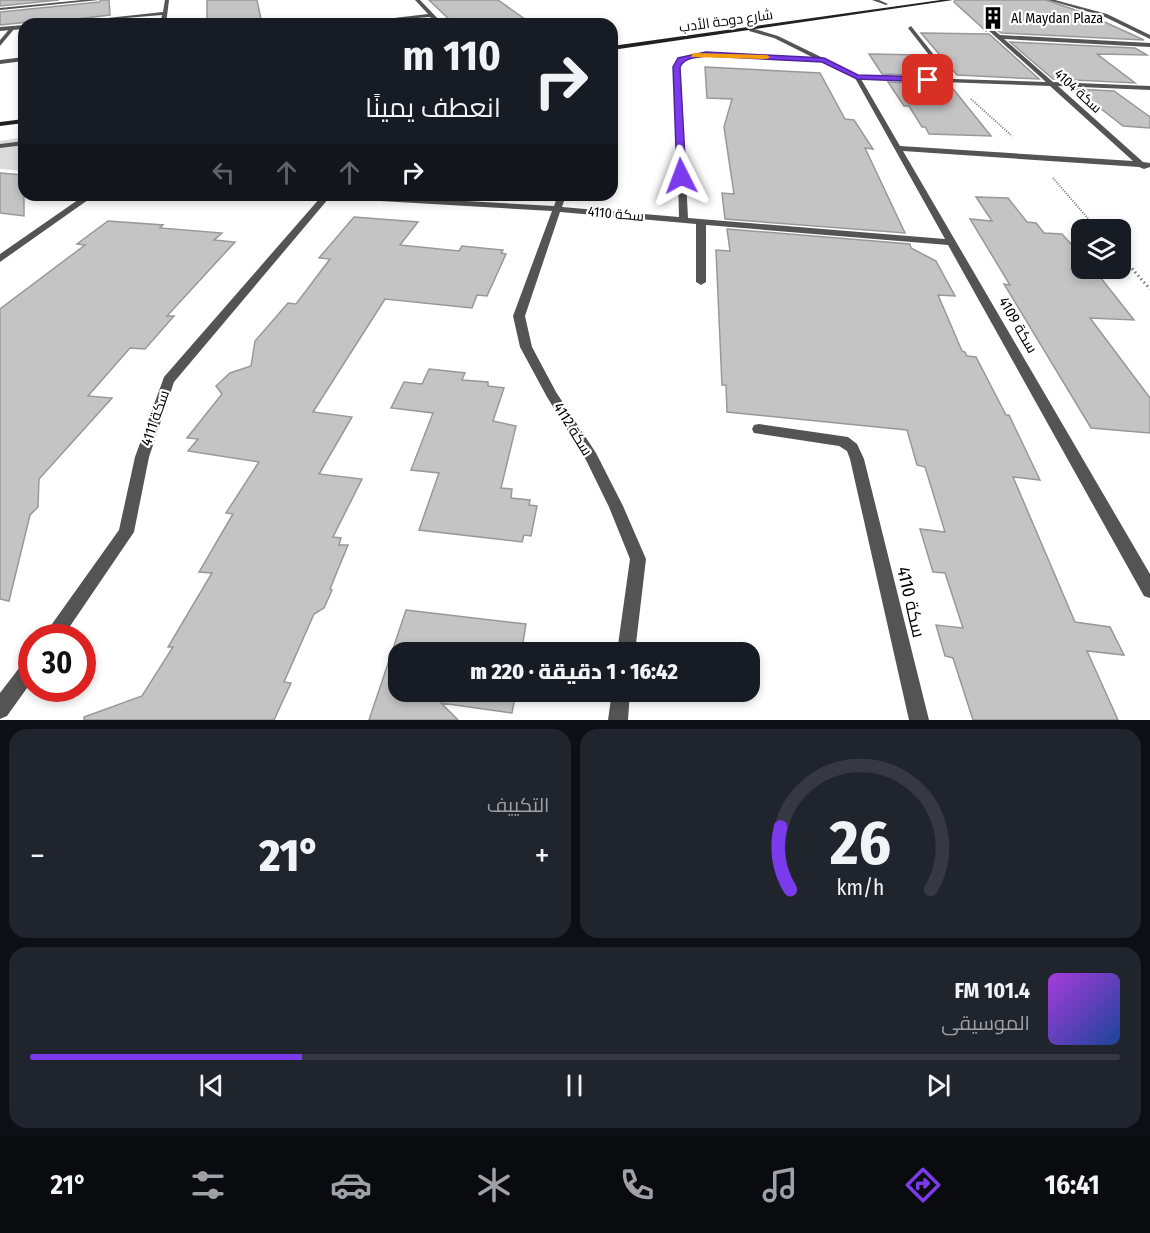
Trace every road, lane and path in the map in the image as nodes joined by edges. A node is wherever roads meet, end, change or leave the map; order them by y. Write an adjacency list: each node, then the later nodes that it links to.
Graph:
1 (97, 0): 8 (street)
2 (167, 0): 11 (street)
3 (417, 0): 12 (street)
4 (874, 0): 9 (street)
5 (913, 0): 9 (main road, شارع دوحة الأدب)
6 (951, 0): 22 (main road, شارع دوحة الأدب)
7 (1050, 0): 23 (street)
8 (47, 2): 10 (street)
9 (886, 4): 25 (main road, شارع دوحة الأدب)
10 (0, 9)
11 (165, 13): 13 (street); 14 (street)
12 (431, 15): 15 (street); 16 (street)
13 (115, 18)
14 (164, 18)
15 (403, 18)
16 (434, 18)
17 (12, 28): 18 (street); 21 (street); 26 (street)
18 (18, 28)
19 (910, 28): 33 (street)
20 (990, 29): 24 (street, سكة 4104)
21 (0, 30)
22 (751, 30): 28 (main road, شارع دوحة الأدب); 30 (street)
23 (1150, 36)
24 (999, 37): 27 (street); 34 (street, سكة 4104)
25 (618, 41)
26 (0, 44)
27 (1150, 45)
28 (618, 47)
29 (18, 60): 31 (street)
30 (824, 60): 32 (street); 50 (street)
31 (0, 62)
32 (857, 77): 33 (street); 42 (street, سكة 4109)
33 (951, 80): 34 (street)
34 (1053, 84): 35 (street); 43 (street, سكة 4104)
35 (1150, 88)
36 (18, 122): 37 (main road)
37 (0, 124)
38 (18, 128): 39 (main road)
39 (0, 130)
40 (18, 144): 41 (street)
41 (0, 146)
42 (897, 148): 43 (street); 52 (street, سكة 4109)
43 (1146, 165): 44 (street, سكة 4104)
44 (1150, 171)
45 (82, 201): 53 (street)
46 (318, 201): 59 (street, سكة 4111)
47 (423, 201): 49 (street, سكة 4110)
48 (560, 201): 49 (street, سكة 4112)
49 (557, 209): 50 (street, سكة 4110); 60 (street, سكة 4112)
50 (684, 219): 51 (street, سكة 4110)
51 (701, 220): 52 (street, سكة 4110); 55 (street)
52 (953, 243): 58 (street, سكة 4109)
53 (0, 259)
54 (1131, 267): 56 (path)
55 (701, 282)
56 (1150, 289)
57 (759, 429): 65 (street, سكة 4110)
58 (1150, 590)
59 (61, 624)
60 (627, 642)
61 (18, 684): 63 (street)
62 (620, 702): 64 (street)
63 (0, 709)
64 (618, 720)
65 (919, 720)

